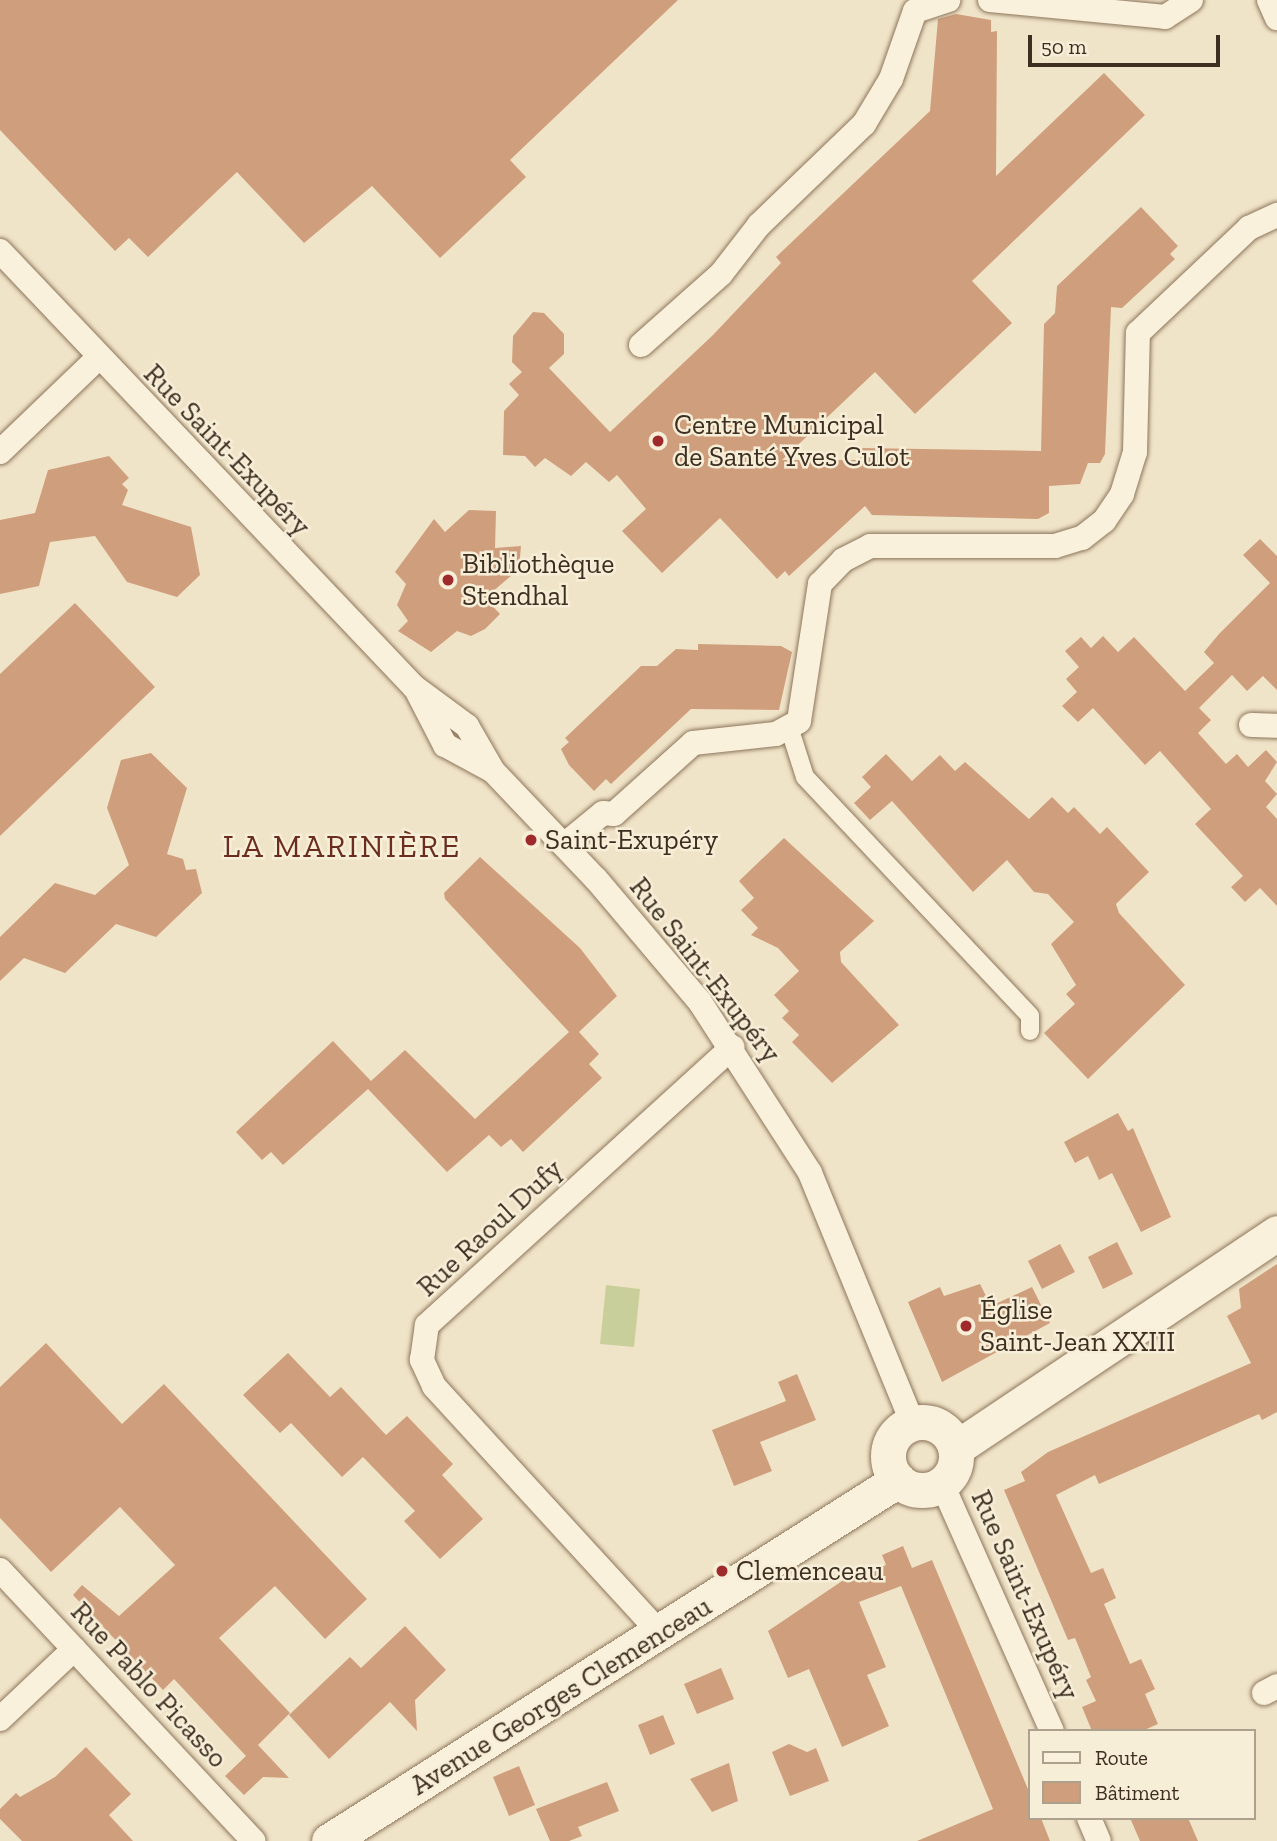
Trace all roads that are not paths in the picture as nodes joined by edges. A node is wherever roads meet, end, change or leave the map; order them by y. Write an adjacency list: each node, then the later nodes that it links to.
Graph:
1 (948, 0): 8 (street)
2 (990, 0): 3 (street)
3 (1191, 0)
4 (1269, 0): 5 (street)
5 (1277, 18)
6 (1277, 215): 13 (street)
7 (0, 251): 9 (street, Rue Saint-Exupéry)
8 (641, 345)
9 (97, 359): 10 (street); 14 (street, Rue Saint-Exupéry)
10 (0, 452)
11 (1251, 725): 12 (street)
12 (1277, 726)
13 (790, 730): 14 (street); 15 (street)
14 (564, 845): 16 (street, Rue Saint-Exupéry)
15 (1030, 1031)
16 (733, 1046): 18 (street, Rue Saint-Exupéry); 23 (street, Rue Raoul Dufy)
17 (1277, 1233): 19 (main road)
18 (914, 1424): 19 (main road); 20 (main road)
19 (956, 1448): 21 (main road)
20 (898, 1480): 21 (main road); 23 (main road, Avenue Georges Clemenceau)
21 (942, 1484): 26 (street, Rue Saint-Exupéry)
22 (0, 1570): 24 (street, Rue Pablo Picasso)
23 (661, 1634): 29 (main road, Avenue Georges Clemenceau)
24 (74, 1649): 25 (street); 28 (street, Rue Pablo Picasso)
25 (0, 1719)
26 (1051, 1729)
27 (1090, 1820): 30 (street)
28 (254, 1841)
29 (329, 1841)
30 (1099, 1841)

